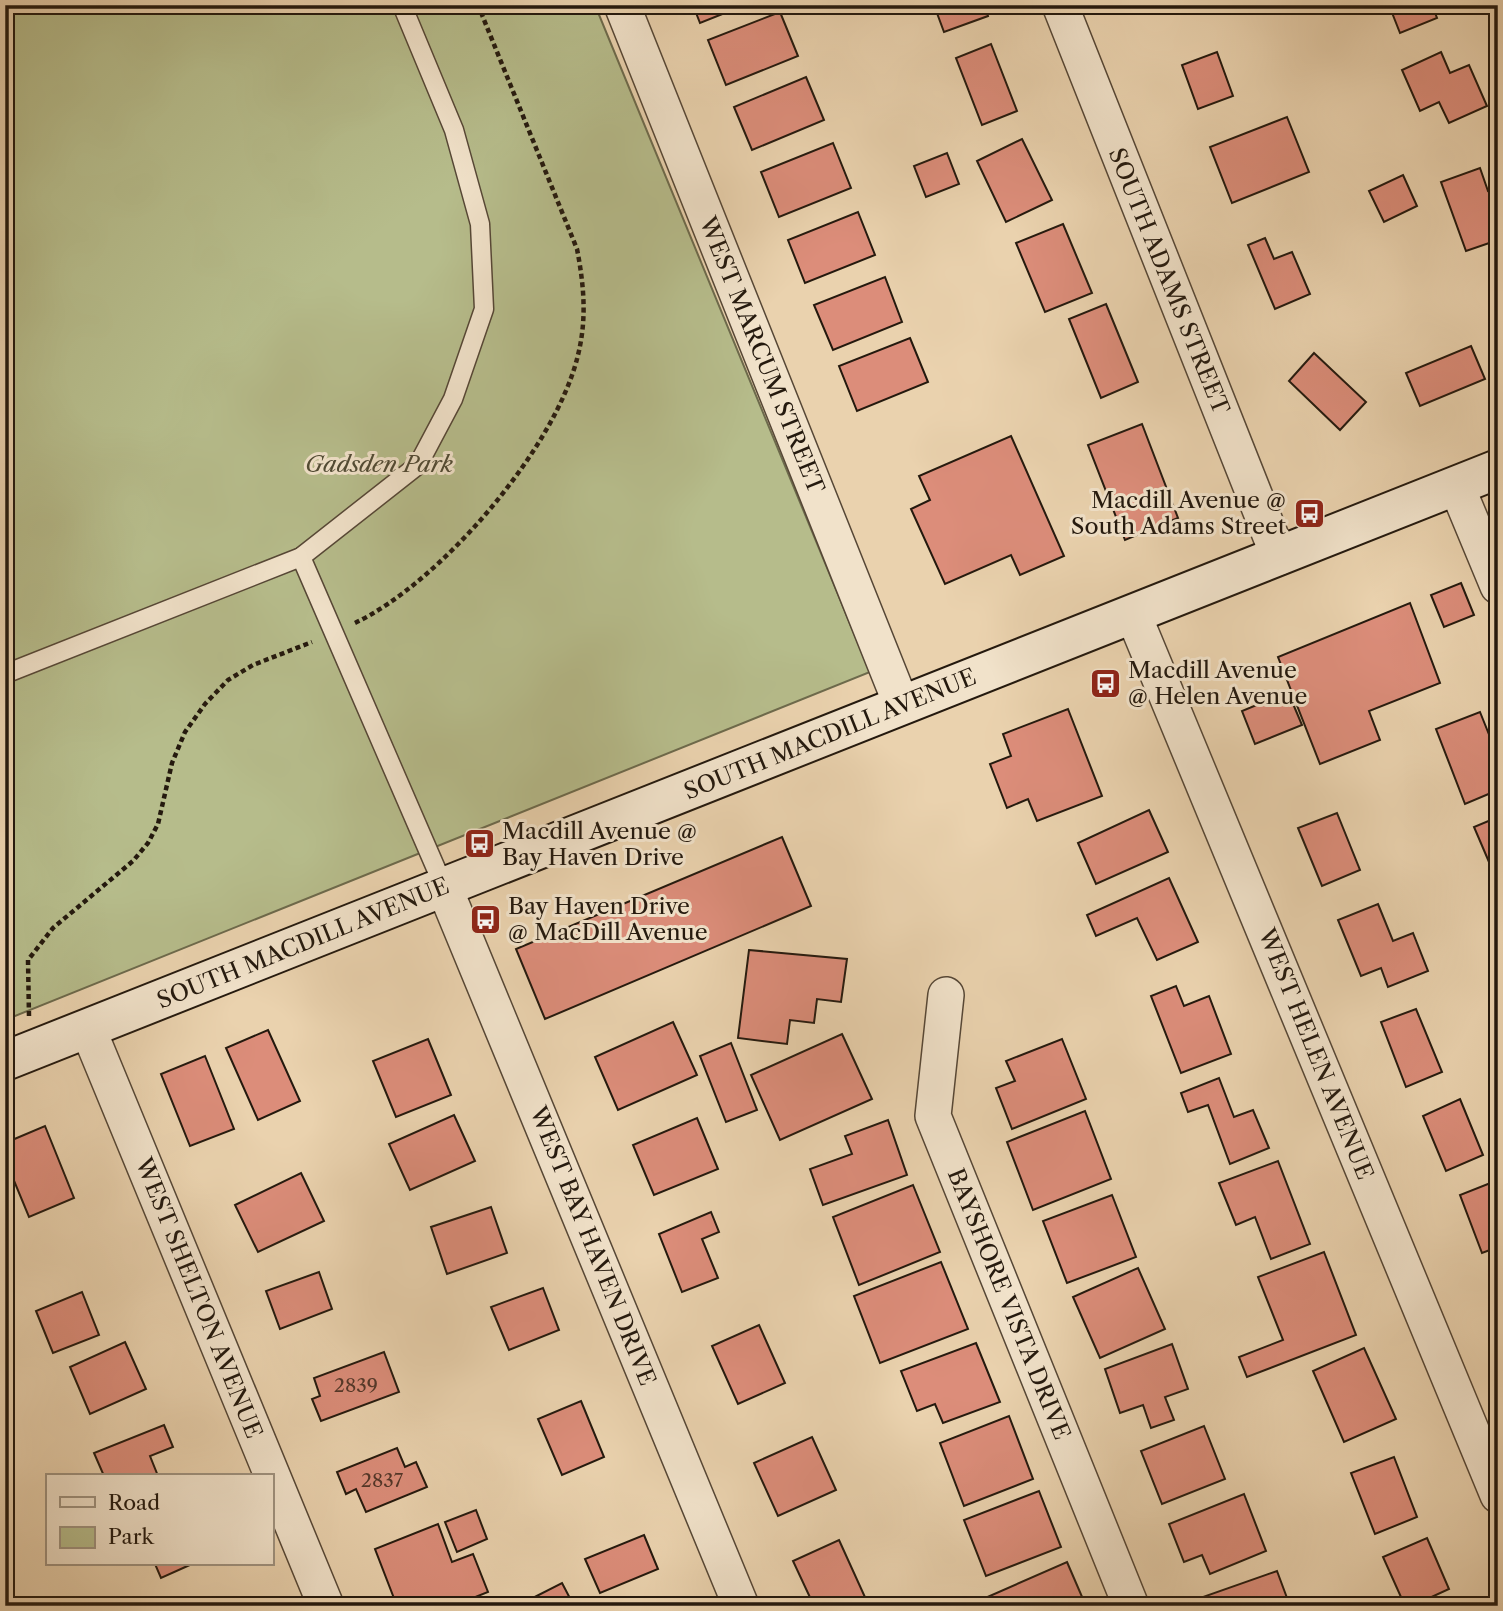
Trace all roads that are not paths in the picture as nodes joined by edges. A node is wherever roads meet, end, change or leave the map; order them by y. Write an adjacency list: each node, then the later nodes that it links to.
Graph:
1 (402, 5): 6 (lane)
2 (622, 5): 11 (street, WEST MARCUM STREET)
3 (1060, 5): 7 (street, SOUTH ADAMS STREET)
4 (1498, 469): 5 (street, SOUTH MACDILL AVENUE)
5 (1456, 485): 7 (street, SOUTH MACDILL AVENUE); 8 (street)
6 (301, 557): 10 (lane); 12 (lane)
7 (1279, 557): 9 (street, SOUTH MACDILL AVENUE)
8 (1498, 586)
9 (1133, 614): 11 (street, SOUTH MACDILL AVENUE); 18 (street, WEST HELEN AVENUE)
10 (5, 674)
11 (902, 706): 12 (street, SOUTH MACDILL AVENUE)
12 (444, 887): 14 (street, SOUTH MACDILL AVENUE); 20 (street, WEST BAY HAVEN DRIVE)
13 (946, 995): 21 (street, BAYSHORE VISTA DRIVE)
14 (88, 1029): 15 (street, SOUTH MACDILL AVENUE); 16 (street, WEST SHELTON AVENUE)
15 (5, 1061)
16 (272, 1474)
17 (273, 1478): 19 (street, WEST SHELTON AVENUE)
18 (1498, 1495)
19 (326, 1606)
20 (741, 1606)
21 (1131, 1606)

